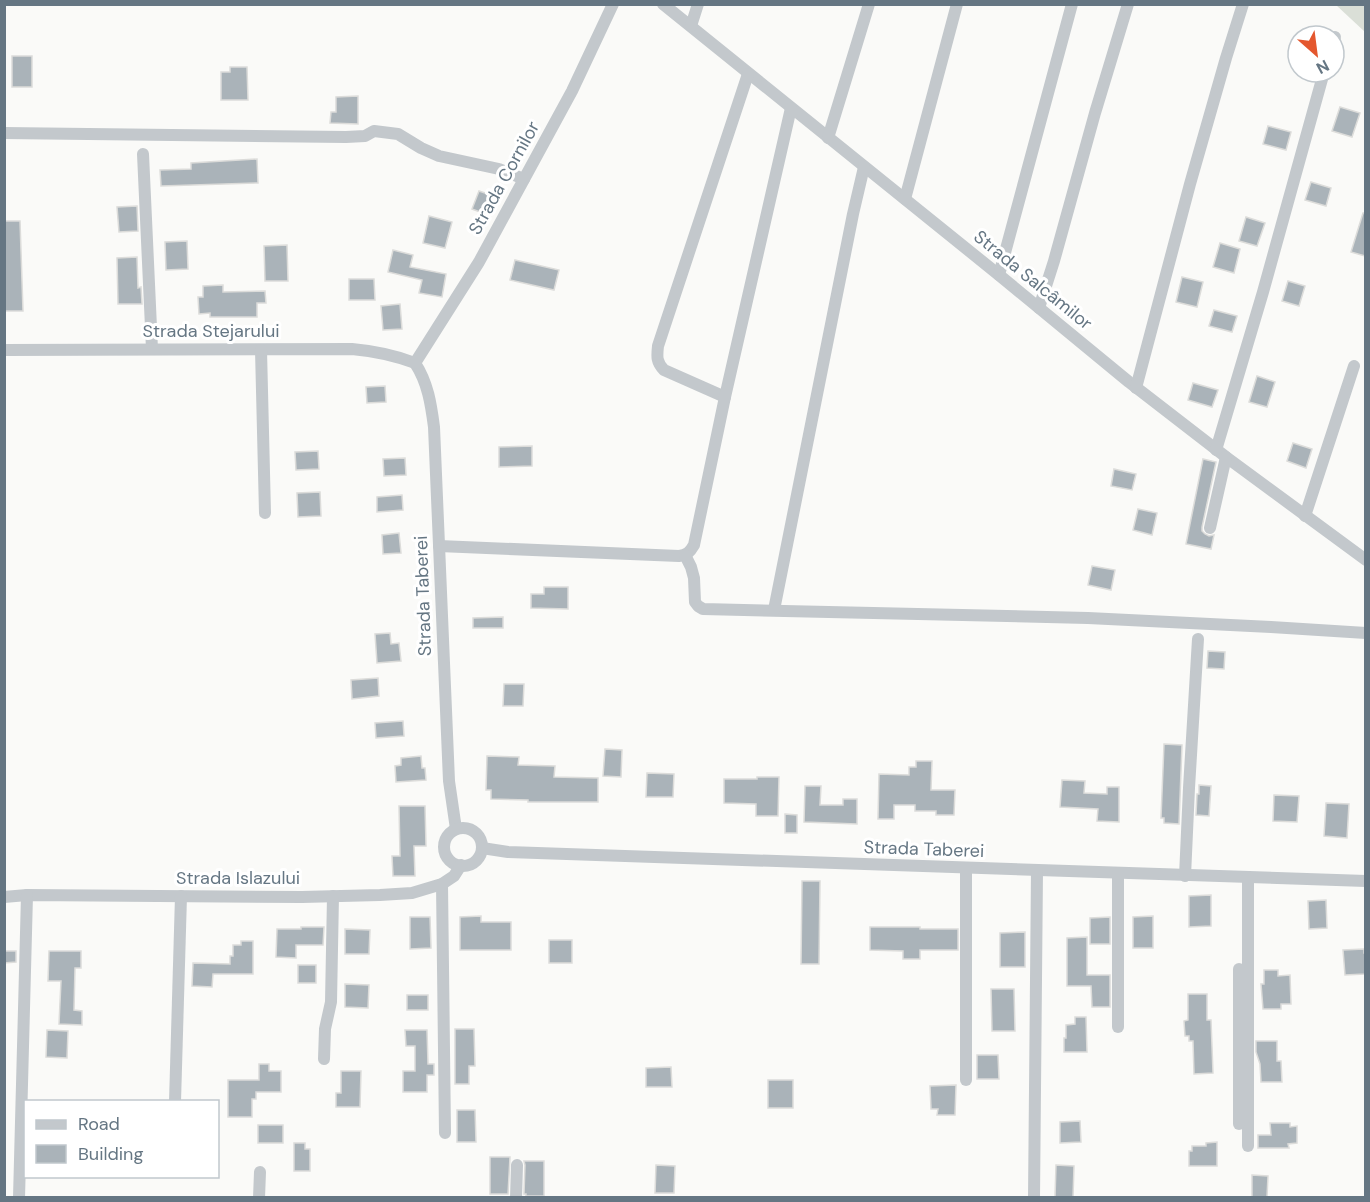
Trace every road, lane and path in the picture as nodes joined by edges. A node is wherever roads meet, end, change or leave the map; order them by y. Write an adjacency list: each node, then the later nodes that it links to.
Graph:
1 (613, 4): 17 (street, Strada Cornilor)
2 (663, 4): 9 (street, Strada Salcâmilor)
3 (698, 4): 9 (street)
4 (869, 4): 14 (street)
5 (957, 4): 18 (street)
6 (1072, 4): 19 (street)
7 (1128, 4): 20 (street)
8 (1243, 4): 26 (street)
9 (691, 26): 10 (street, Strada Salcâmilor)
10 (748, 74): 12 (street, Strada Salcâmilor); 27 (street)
11 (1321, 84): 28 (street)
12 (791, 108): 14 (street, Strada Salcâmilor); 27 (street)
13 (4, 133): 17 (street)
14 (828, 138): 16 (street, Strada Salcâmilor)
15 (143, 154): 22 (street)
16 (864, 167): 18 (street, Strada Salcâmilor); 35 (street)
17 (524, 179): 24 (street, Strada Cornilor)
18 (905, 199): 19 (street, Strada Salcâmilor)
19 (999, 275): 20 (street, Strada Salcâmilor)
20 (1039, 308): 26 (street, Strada Salcâmilor)
21 (4, 350): 22 (street, Strada Stejarului)
22 (152, 350): 23 (street, Strada Stejarului)
23 (261, 350): 24 (street, Strada Stejarului); 29 (street)
24 (415, 363): 32 (street, Strada Taberei)
25 (1354, 366): 30 (street)
26 (1136, 388): 28 (street, Strada Salcâmilor)
27 (724, 397): 33 (street)
28 (1221, 453): 30 (street, Strada Salcâmilor); 31 (street)
29 (265, 513)
30 (1305, 516): 34 (street, Strada Salcâmilor)
31 (1210, 528)
32 (439, 546): 33 (street); 38 (street, Strada Taberei)
33 (685, 555): 35 (street)
34 (1365, 560)
35 (774, 610): 36 (street)
36 (1365, 633)
37 (1198, 639): 44 (street)
38 (456, 829): 39 (street); 40 (street, Strada Taberei)
39 (482, 848): 40 (street); 41 (street, Strada Taberei)
40 (461, 865): 47 (street, Strada Islazului)
41 (966, 868): 42 (street, Strada Taberei); 54 (street)
42 (1037, 871): 43 (street, Strada Taberei); 64 (street)
43 (1118, 873): 44 (street, Strada Taberei); 52 (street)
44 (1185, 876): 45 (street, Strada Taberei)
45 (1244, 877): 46 (street, Strada Taberei); 56 (street); 58 (street)
46 (1365, 881)
47 (442, 884): 50 (street, Strada Islazului); 57 (street)
48 (27, 895): 49 (street, Strada Islazului); 51 (street, Strada Islazului); 61 (street)
49 (181, 896): 50 (street, Strada Islazului); 55 (street)
50 (333, 896): 53 (street)
51 (4, 897)
52 (1118, 1027)
53 (324, 1059)
54 (966, 1080)
55 (175, 1100)
56 (1239, 1124)
57 (446, 1134)
58 (1248, 1146)
59 (517, 1166): 63 (street)
60 (260, 1172): 62 (street)
61 (19, 1197)
62 (259, 1197)
63 (516, 1197)
64 (1034, 1197)

